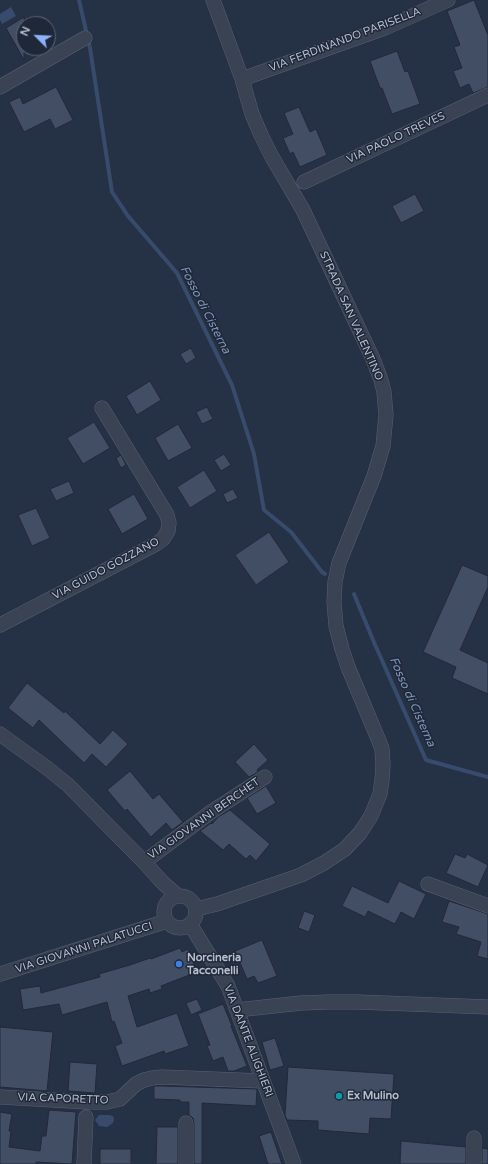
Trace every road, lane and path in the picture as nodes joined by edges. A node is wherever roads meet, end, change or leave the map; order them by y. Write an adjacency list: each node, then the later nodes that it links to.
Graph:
1 (214, 0): 4 (street, STRADA SAN VALENTINO)
2 (448, 0): 4 (street, VIA FERDINANDO PARISELLA)
3 (84, 38): 5 (street)
4 (242, 79): 16 (street, STRADA SAN VALENTINO)
5 (0, 87)
6 (488, 95): 7 (street, VIA PAOLO TREVES)
7 (304, 182)
8 (102, 408): 9 (street, VIA GUIDO GOZZANO)
9 (0, 625)
10 (0, 734): 12 (street)
11 (264, 777): 12 (street, VIA GIOVANNI BERCHET)
12 (144, 862): 14 (street)
13 (428, 884): 15 (street)
14 (178, 896): 16 (street); 17 (street)
15 (488, 906)
16 (196, 910): 18 (street)
17 (167, 921): 18 (street); 19 (street, VIA GIOVANNI PALATUCCI)
18 (190, 924): 21 (street, VIA DANTE ALIGHIERI)
19 (0, 974)
20 (488, 1007): 21 (street)
21 (237, 1010): 22 (street, VIA DANTE ALIGHIERI)
22 (263, 1081): 23 (street, VIA CAPORETTO); 29 (street, VIA DANTE ALIGHIERI)
23 (0, 1097)
24 (86, 1117): 27 (street)
25 (186, 1123): 28 (street)
26 (474, 1138): 30 (street)
27 (84, 1164)
28 (186, 1164)
29 (294, 1164)
30 (474, 1164)

